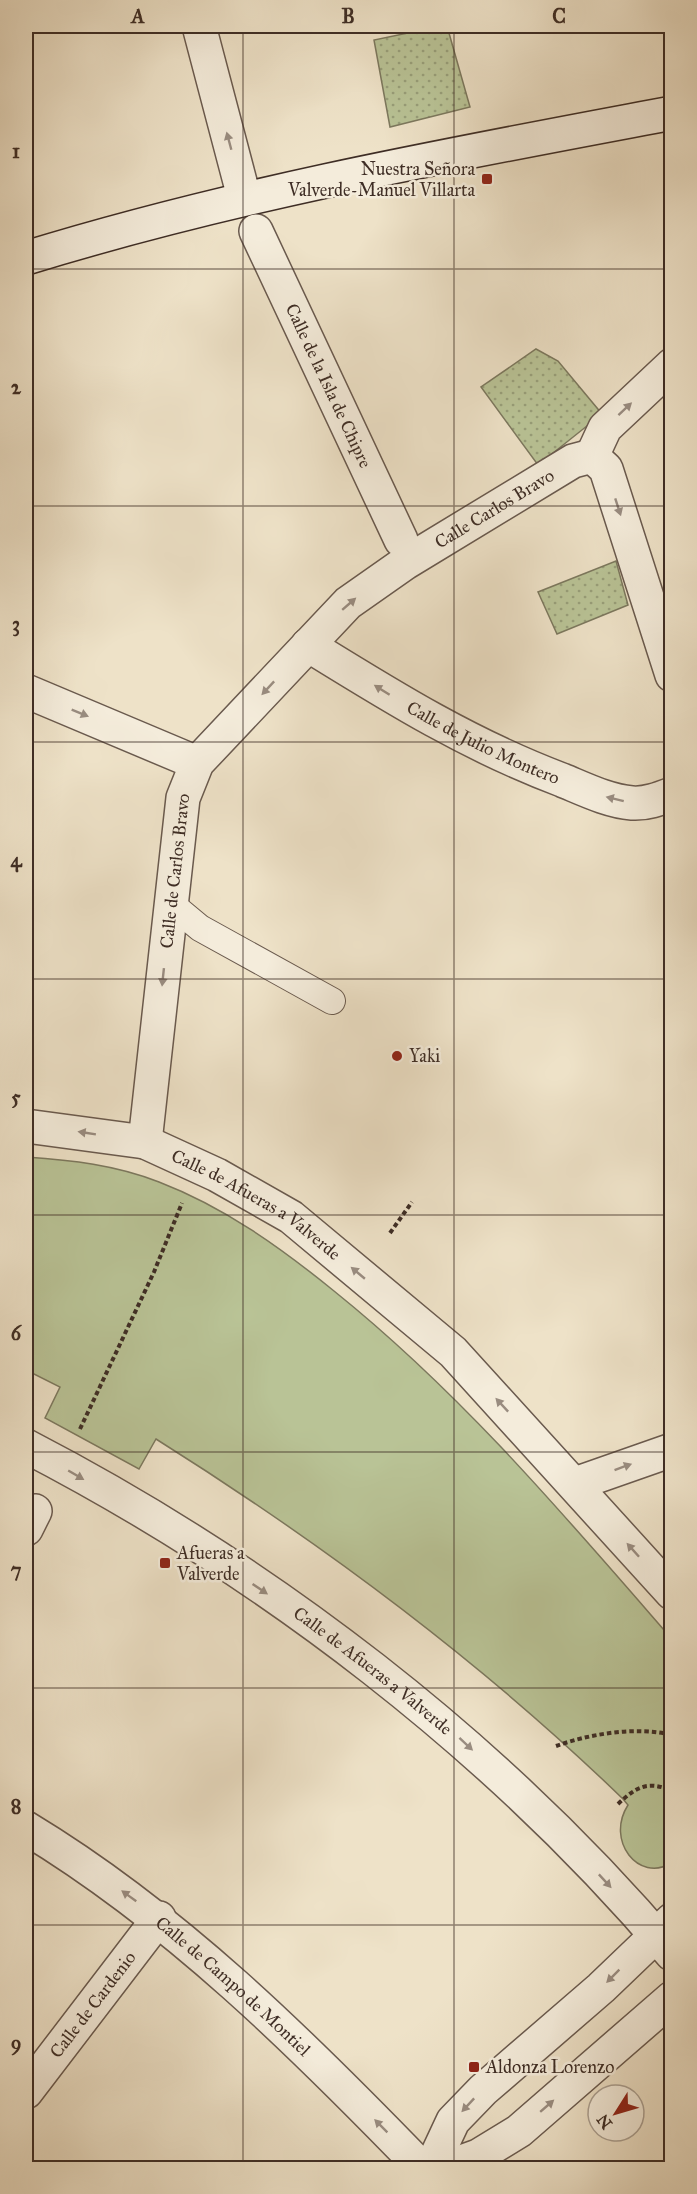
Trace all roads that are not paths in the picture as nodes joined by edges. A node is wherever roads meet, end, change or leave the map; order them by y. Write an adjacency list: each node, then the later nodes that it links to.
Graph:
1 (199, 26): 3 (street, one-way to 1)
2 (672, 113): 3 (street)
3 (244, 197): 5 (street)
4 (256, 231): 8 (street, Calle de la Isla de Chipre)
5 (26, 258)
6 (672, 365): 7 (street, one-way to 6)
7 (592, 456): 9 (street, Calle Carlos Bravo, one-way to 7); 10 (street, one-way to 10)
8 (401, 540)
9 (308, 645): 12 (street, Calle de Carlos Bravo, one-way to 12); 13 (street, Calle de Julio Montero, one-way to 9)
10 (672, 675)
11 (26, 691): 12 (street, one-way to 12)
12 (197, 763): 14 (street, Calle de Carlos Bravo)
13 (672, 794)
14 (170, 903): 15 (lane); 17 (street, Calle de Carlos Bravo, one-way to 17)
15 (332, 1001)
16 (26, 1126): 17 (street, Calle de Afueras a Valverde, one-way to 16)
17 (145, 1142): 20 (street, Calle de Afueras a Valverde, one-way to 17)
18 (26, 1446): 24 (street, Calle de Afueras a Valverde, one-way to 24)
19 (672, 1450): 20 (street, one-way to 19)
20 (575, 1485): 21 (street, Calle de Afueras a Valverde, one-way to 20)
21 (672, 1593)
22 (26, 1828): 23 (street, Calle de Campo de Montiel, one-way to 22)
23 (159, 1918): 26 (street, Calle de Cardenio); 27 (street, Calle de Campo de Montiel, one-way to 23)
24 (666, 1936): 28 (street, one-way to 28)
25 (672, 1998): 29 (street, one-way to 25)
26 (26, 2092)
27 (422, 2169)
28 (430, 2169)
29 (445, 2169)

